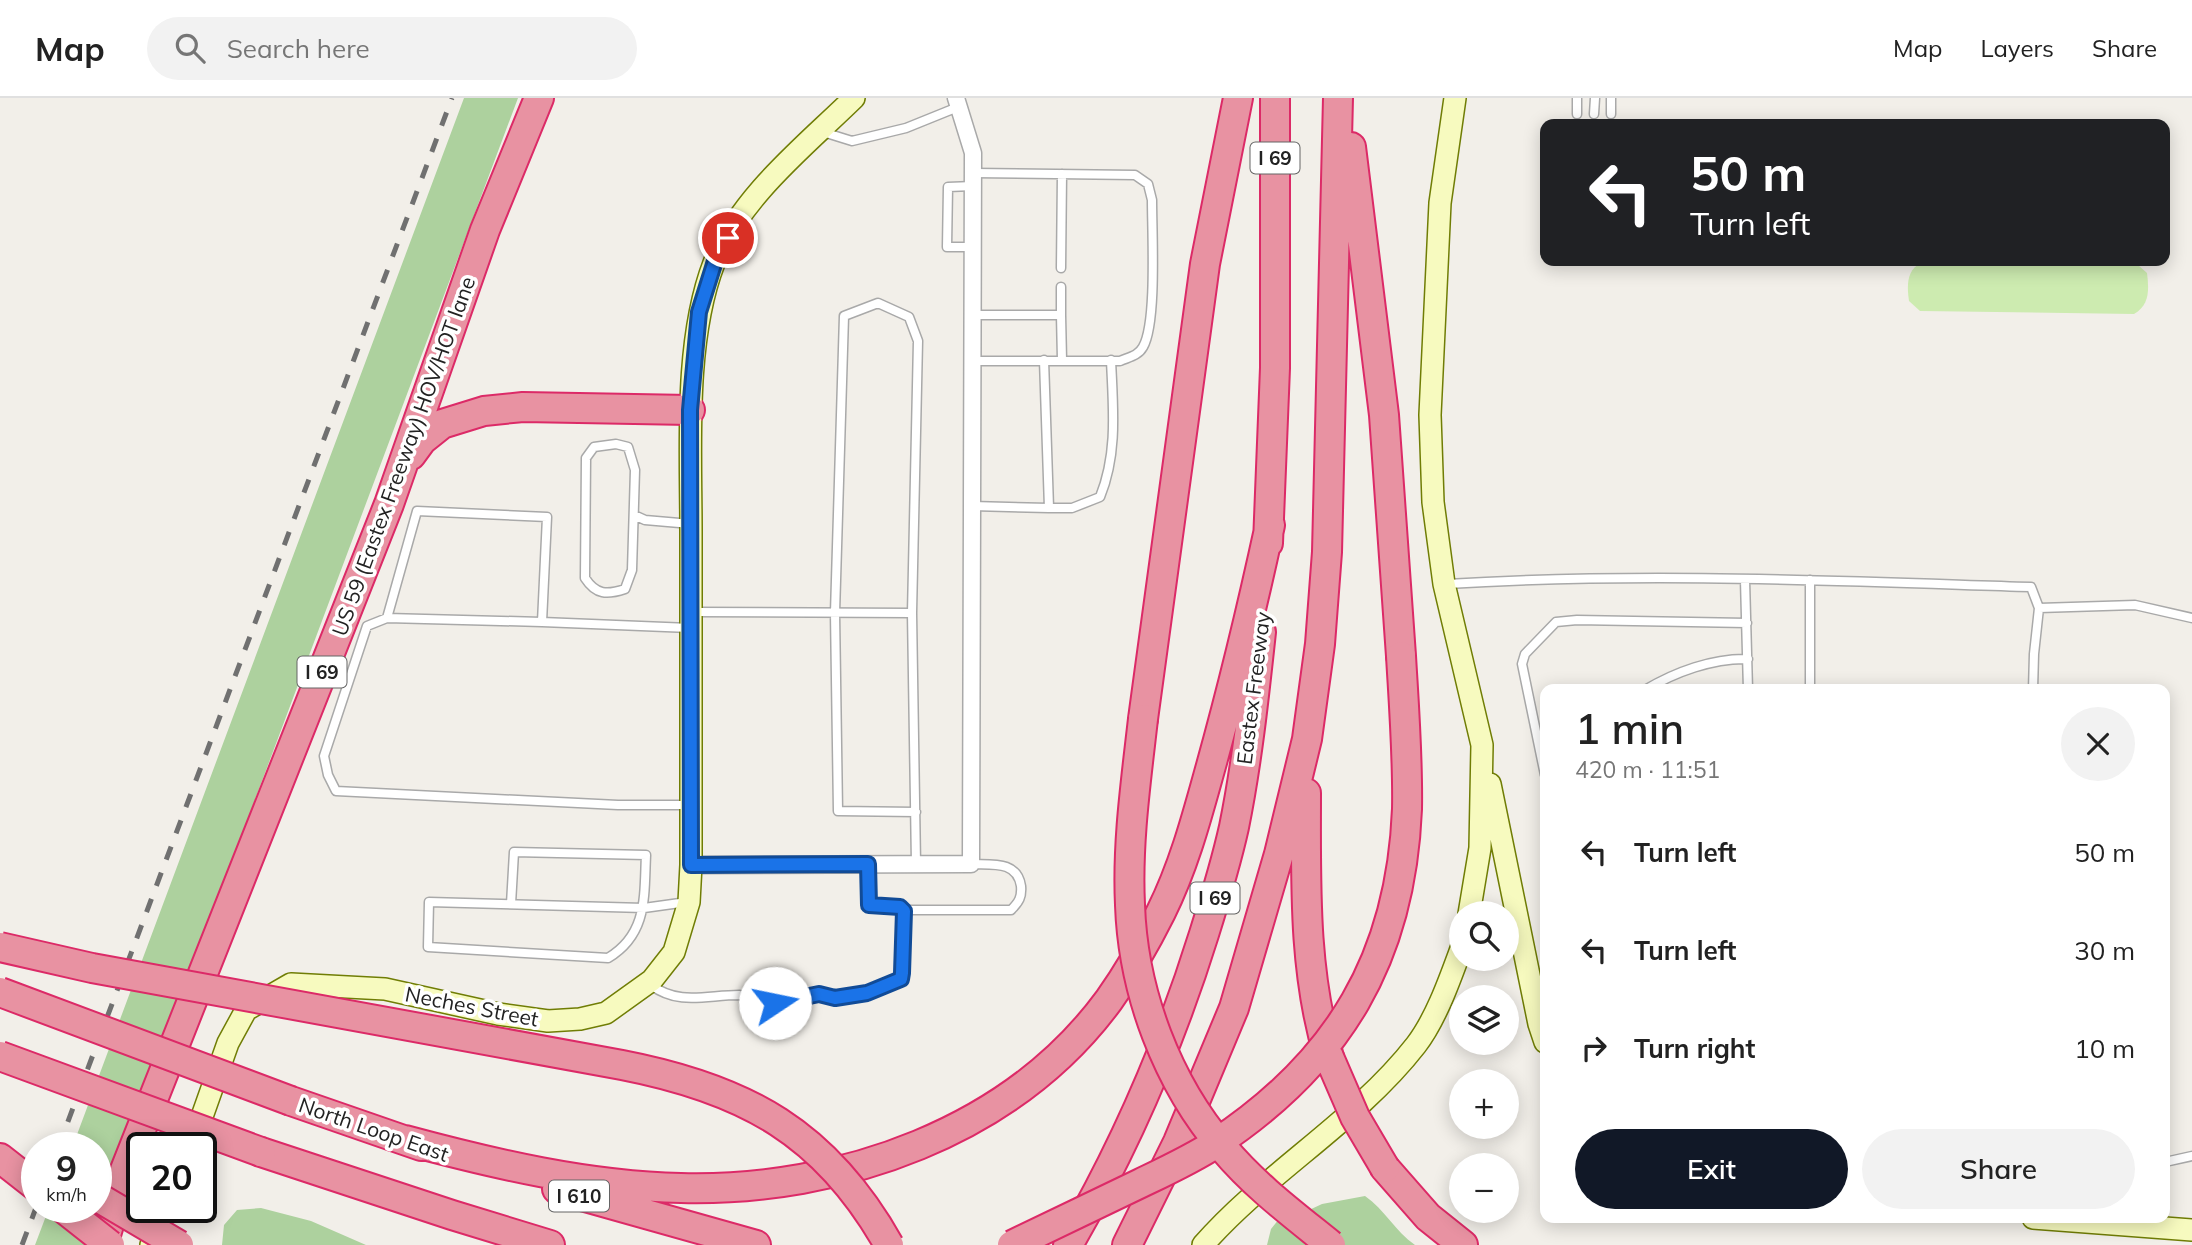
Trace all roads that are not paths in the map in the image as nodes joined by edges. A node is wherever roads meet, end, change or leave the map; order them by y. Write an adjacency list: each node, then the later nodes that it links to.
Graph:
1 (539, 98): 28 (highway, US 59 (Eastex Freeway) HOV/HOT lane / I 69)
2 (854, 98): 15 (main road, Neches Street)
3 (1238, 98): 94 (highway, bridge)
4 (1275, 98): 33 (highway, Eastex Freeway / I 69)
5 (1338, 98): 50 (highway, I 69)
6 (1346, 98): 90 (highway, bridge)
7 (1455, 98): 36 (main road)
8 (1577, 98): 12 (lane)
9 (1595, 98): 13 (lane)
10 (1611, 98): 14 (lane)
11 (957, 102): 15 (lane); 17 (street)
12 (1577, 114)
13 (1594, 114)
14 (1611, 114)
15 (820, 131): 27 (main road, Neches Street)
16 (1062, 174): 17 (lane); 19 (lane); 25 (lane)
17 (973, 179): 18 (street); 18 (lane)
18 (973, 247): 21 (street)
19 (1061, 268)
20 (1061, 287): 22 (lane)
21 (973, 315): 22 (lane); 26 (street)
22 (1061, 315): 24 (lane)
23 (1044, 360): 24 (lane); 26 (lane); 30 (lane)
24 (1062, 360): 25 (lane)
25 (1111, 360): 30 (lane)
26 (972, 361): 29 (street)
27 (690, 410): 28 (highway); 32 (main road, Neches Street)
28 (401, 468): 83 (highway, US 59 (Eastex Freeway) HOV/HOT lane / I 69)
29 (972, 506): 30 (lane); 57 (street)
30 (1049, 508)
31 (634, 514): 31 (lane); 32 (lane)
32 (691, 524): 42 (main road, Neches Street)
33 (1270, 525): 72 (highway); 91 (highway, Eastex Freeway / I 69)
34 (1745, 580): 35 (lane); 36 (lane); 44 (lane)
35 (1811, 580): 37 (lane); 48 (lane)
36 (1444, 584): 51 (main road)
37 (2039, 608): 41 (lane); 49 (lane)
38 (835, 613): 39 (lane); 39 (lane); 42 (lane); 54 (lane)
39 (912, 613): 54 (lane)
40 (387, 618): 43 (lane); 43 (lane); 53 (lane)
41 (2192, 618)
42 (691, 620): 43 (lane); 53 (main road, Neches Street)
43 (542, 622)
44 (1747, 624): 45 (lane); 52 (lane)
45 (1748, 659): 46 (lane); 47 (lane)
46 (1657, 684)
47 (1748, 684)
48 (1810, 684)
49 (2033, 684)
50 (1307, 739): 92 (highway, I 69); 95 (highway, bridge)
51 (1482, 745): 59 (main road); 68 (main road)
52 (1540, 751)
53 (691, 804): 58 (main road, Neches Street)
54 (916, 812): 56 (lane)
55 (868, 864): 56 (street); 58 (street); 63 (lane)
56 (916, 864): 57 (street)
57 (971, 864): 63 (lane)
58 (691, 865): 60 (main road, Neches Street)
59 (1471, 901)
60 (689, 902): 62 (lane); 66 (main road, Neches Street)
61 (511, 904): 62 (lane); 62 (lane); 62 (lane)
62 (644, 908)
63 (904, 911): 66 (lane)
64 (0, 947): 89 (highway, bridge)
65 (1453, 971): 93 (main road)
66 (649, 983): 70 (main road, Neches Street)
67 (0, 992): 72 (highway, North Loop East / I 610, bridge)
68 (1540, 1017)
69 (0, 1056): 87 (highway, bridge)
70 (195, 1132)
71 (0, 1140): 73 (highway)
72 (405, 1140): 88 (highway, North Loop East / I 610)
73 (21, 1152)
74 (2192, 1156): 76 (lane)
75 (0, 1158): 77 (highway)
76 (2170, 1161)
77 (21, 1174)
78 (112, 1205): 86 (highway, bridge)
79 (82, 1223): 84 (highway, bridge)
80 (158, 1223): 85 (main road)
81 (2099, 1223): 82 (main road)
82 (2192, 1230)
83 (103, 1245)
84 (110, 1245)
85 (151, 1245)
86 (179, 1245)
87 (550, 1245)
88 (756, 1245)
89 (889, 1245)
90 (1012, 1245)
91 (1068, 1245)
92 (1127, 1245)
93 (1203, 1245)
94 (1331, 1245)
95 (1463, 1245)

